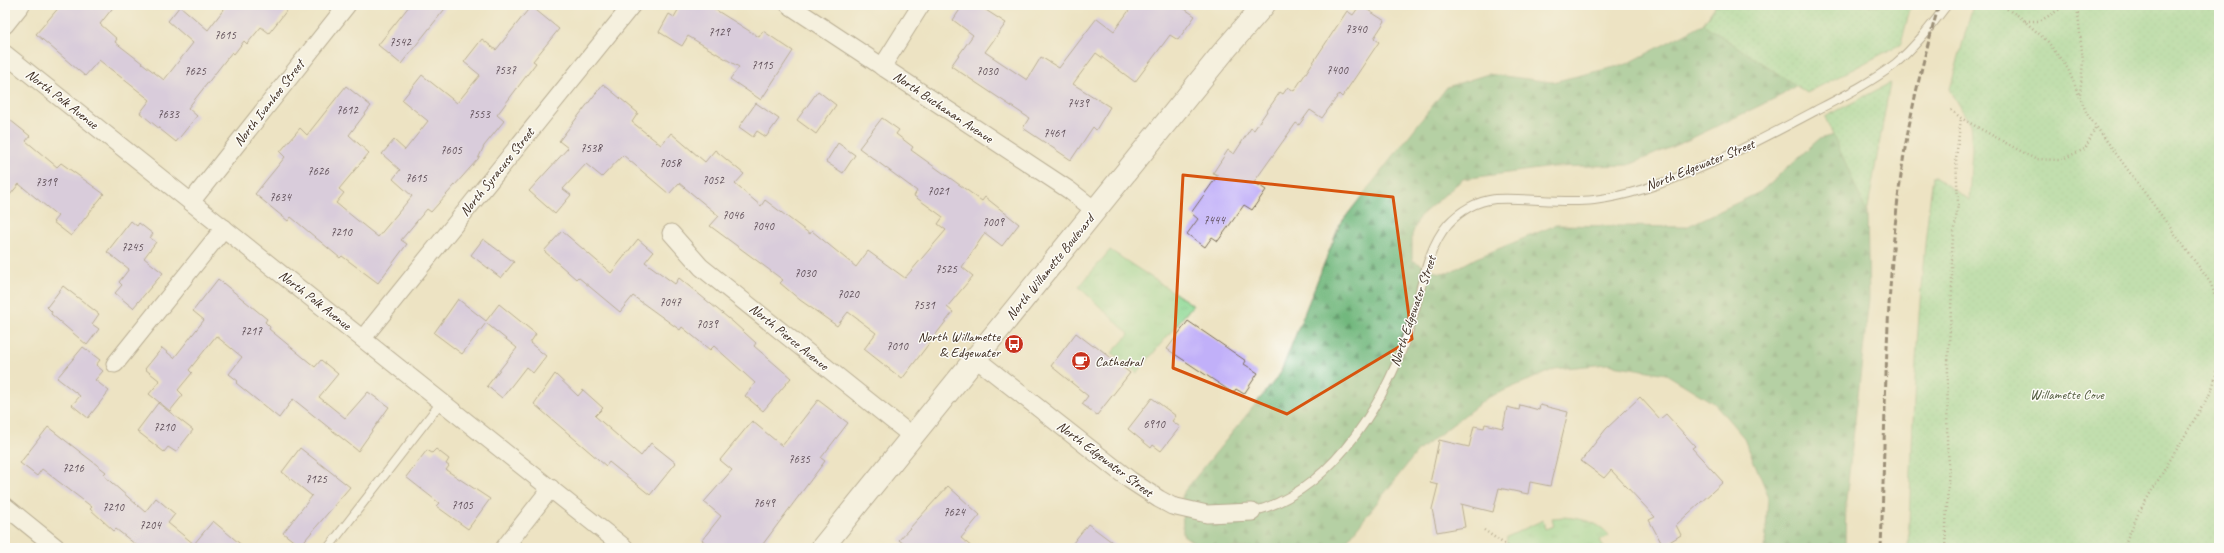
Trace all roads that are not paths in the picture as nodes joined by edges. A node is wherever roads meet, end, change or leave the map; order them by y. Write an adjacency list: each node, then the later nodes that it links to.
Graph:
1 (21, 5): 8 (street)
2 (347, 5): 11 (street, North Ivanhoe Street)
3 (632, 5): 15 (street, North Syracuse Street)
4 (789, 5): 10 (street, North Buchanan Avenue)
5 (921, 5): 10 (street)
6 (1264, 5): 12 (main road, North Willamette Boulevard)
7 (1947, 5): 22 (lane, North Edgewater Street)
8 (5, 25)
9 (5, 54): 11 (street, North Polk Avenue)
10 (882, 66): 12 (street, North Buchanan Avenue)
11 (191, 202): 13 (street, North Polk Avenue)
12 (1096, 211): 16 (main road, North Willamette Boulevard)
13 (224, 228): 15 (street, North Polk Avenue); 17 (street)
14 (671, 233): 19 (street, North Pierce Avenue)
15 (362, 338): 18 (street, North Polk Avenue)
16 (975, 358): 19 (main road, North Willamette Boulevard); 22 (street, North Edgewater Street)
17 (115, 364)
18 (442, 401): 20 (street, North Polk Avenue); 24 (lane)
19 (912, 436): 27 (main road, North Willamette Boulevard)
20 (552, 488): 25 (street); 26 (street, North Polk Avenue)
21 (5, 506): 23 (street)
22 (1252, 512)
23 (58, 548)
24 (328, 548)
25 (504, 548)
26 (625, 548)
27 (822, 548)

